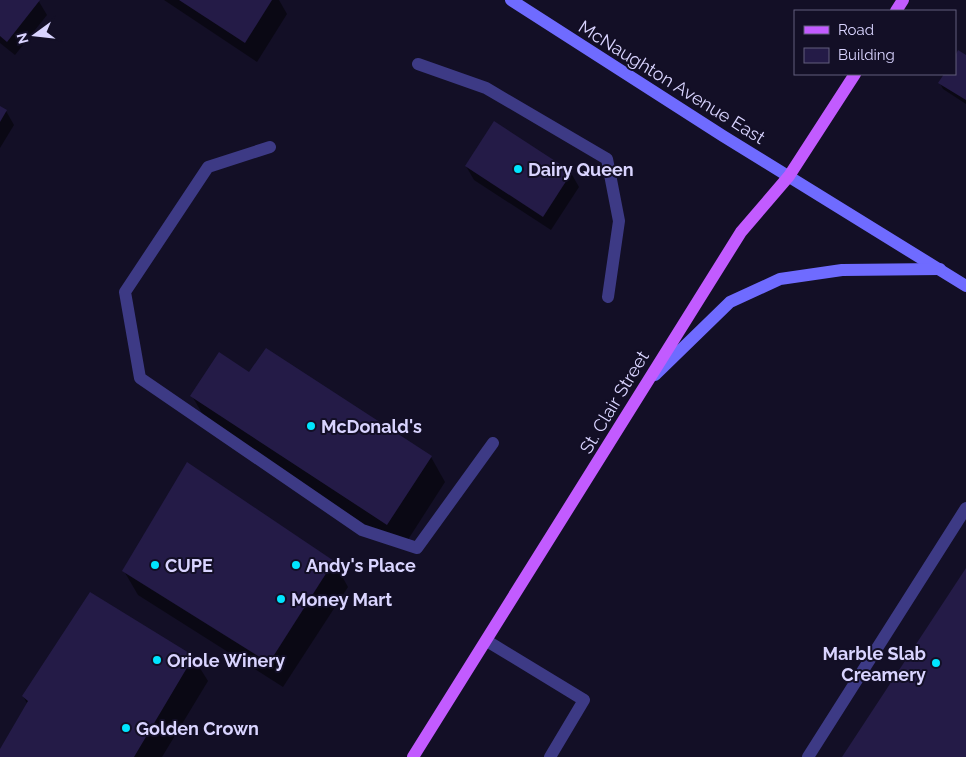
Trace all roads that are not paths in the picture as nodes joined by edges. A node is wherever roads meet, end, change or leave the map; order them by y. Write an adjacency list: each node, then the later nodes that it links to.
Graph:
1 (511, 0): 5 (main road, McNaughton Avenue East)
2 (418, 64): 8 (lane)
3 (855, 75): 5 (main road, St. Clair Street)
4 (270, 147): 10 (lane)
5 (789, 176): 6 (main road, McNaughton Avenue East); 9 (main road, St. Clair Street)
6 (940, 269): 7 (main road, McNaughton Avenue East); 9 (main road)
7 (966, 286)
8 (608, 297)
9 (648, 381): 12 (main road, St. Clair Street)
10 (493, 443)
11 (966, 508): 15 (lane)
12 (487, 641): 13 (main road, St. Clair Street); 14 (lane)
13 (413, 757)
14 (550, 757)
15 (808, 757)

